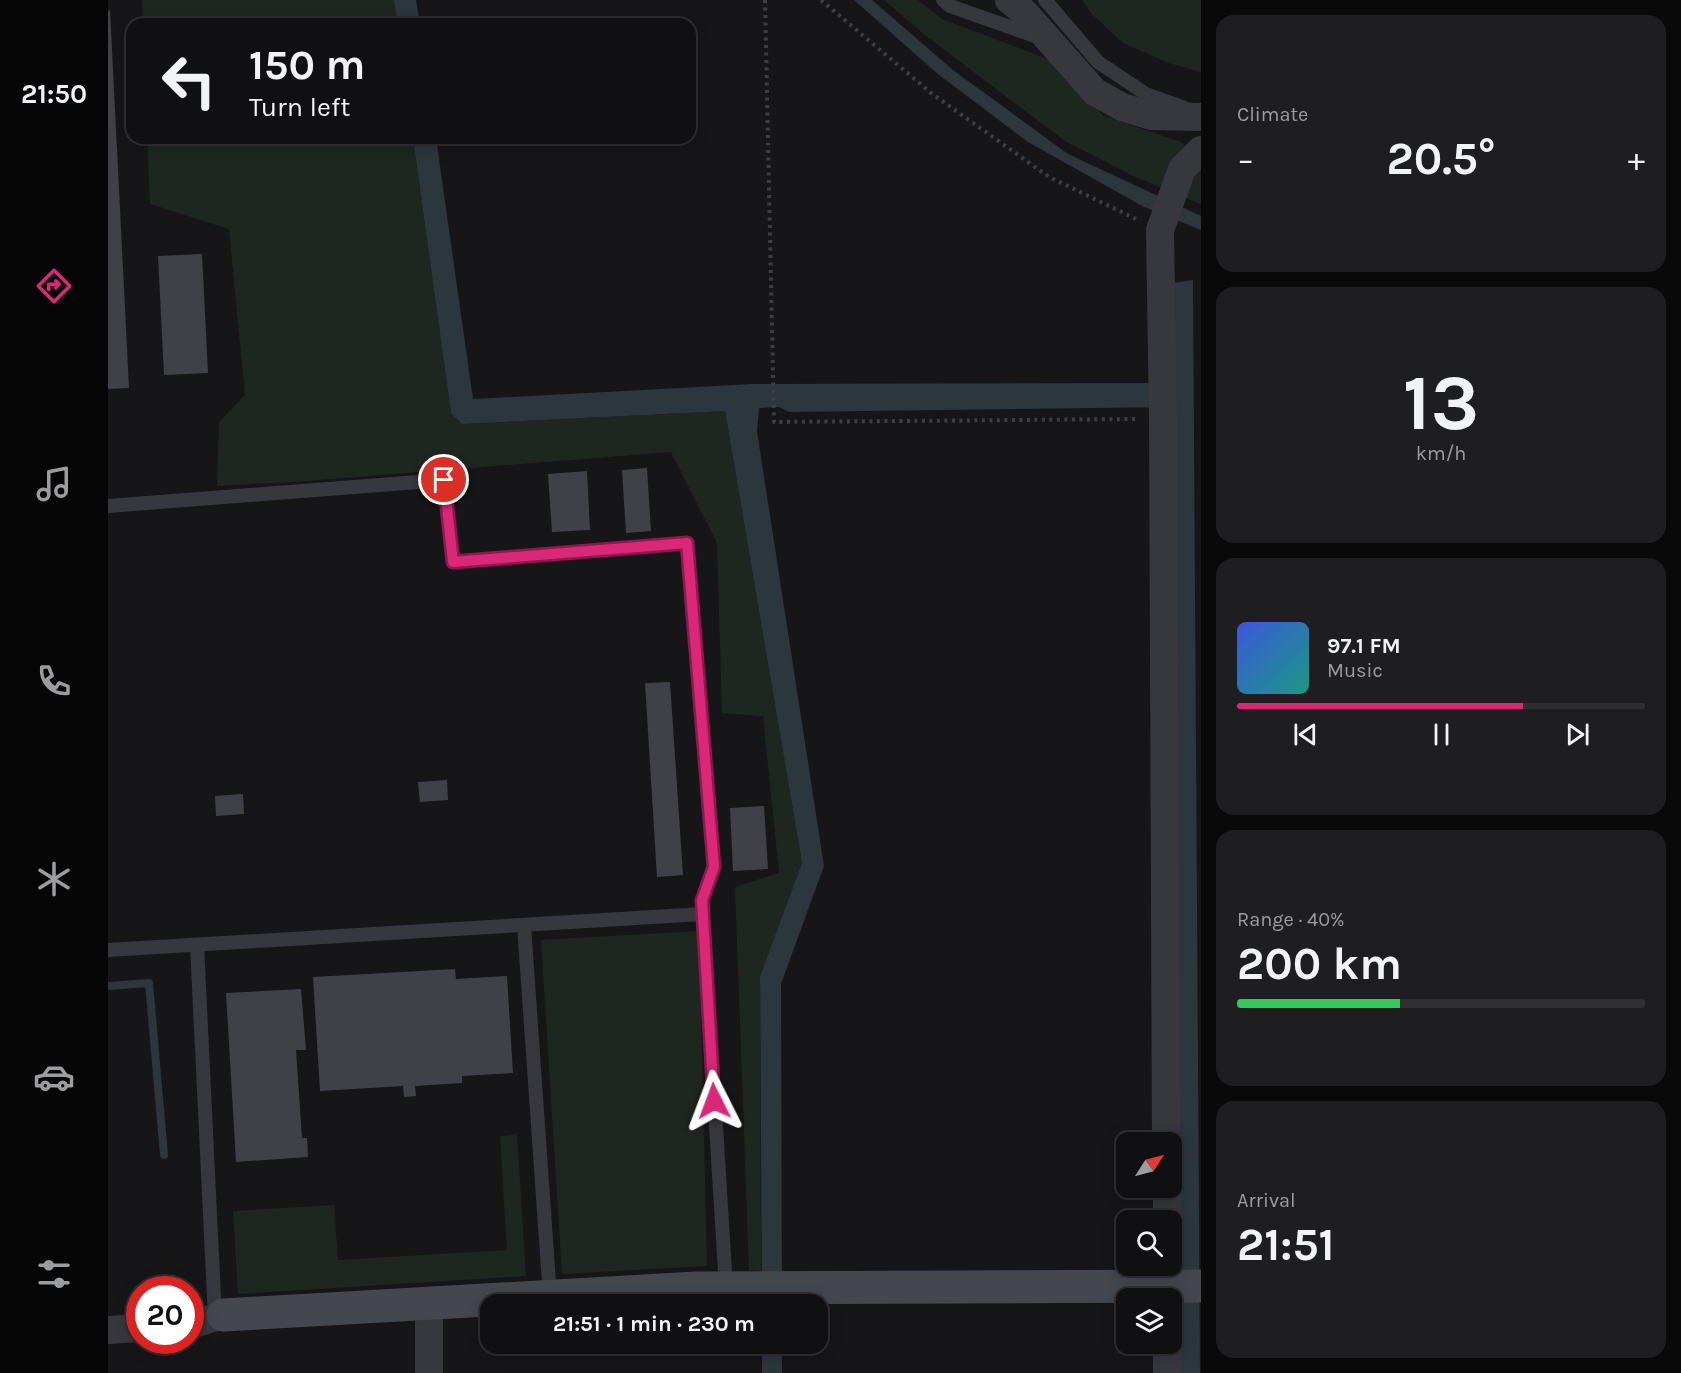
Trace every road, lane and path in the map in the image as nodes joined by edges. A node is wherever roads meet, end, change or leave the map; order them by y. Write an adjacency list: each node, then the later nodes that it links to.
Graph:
1 (765, 0): 10 (path)
2 (820, 0): 9 (path)
3 (943, 0): 6 (lane)
4 (1010, 0): 6 (street)
5 (1046, 0): 7 (lane)
6 (1051, 42): 7 (street)
7 (1201, 116)
8 (1201, 150): 9 (street)
9 (1160, 230): 10 (street)
10 (1163, 419): 16 (street)
11 (108, 506): 12 (lane)
12 (703, 914): 13 (lane); 19 (lane)
13 (524, 925): 14 (lane); 20 (lane)
14 (197, 945): 15 (lane); 24 (lane)
15 (108, 950)
16 (1166, 1132)
17 (1167, 1284): 18 (street); 19 (street)
18 (1201, 1286)
19 (757, 1287): 21 (street)
20 (550, 1294)
21 (612, 1294)
22 (480, 1301): 23 (street)
23 (429, 1304): 24 (street); 28 (street)
24 (209, 1320)
25 (126, 1329): 26 (street)
26 (108, 1330)
27 (1167, 1354): 29 (street)
28 (429, 1373)
29 (1167, 1373)

